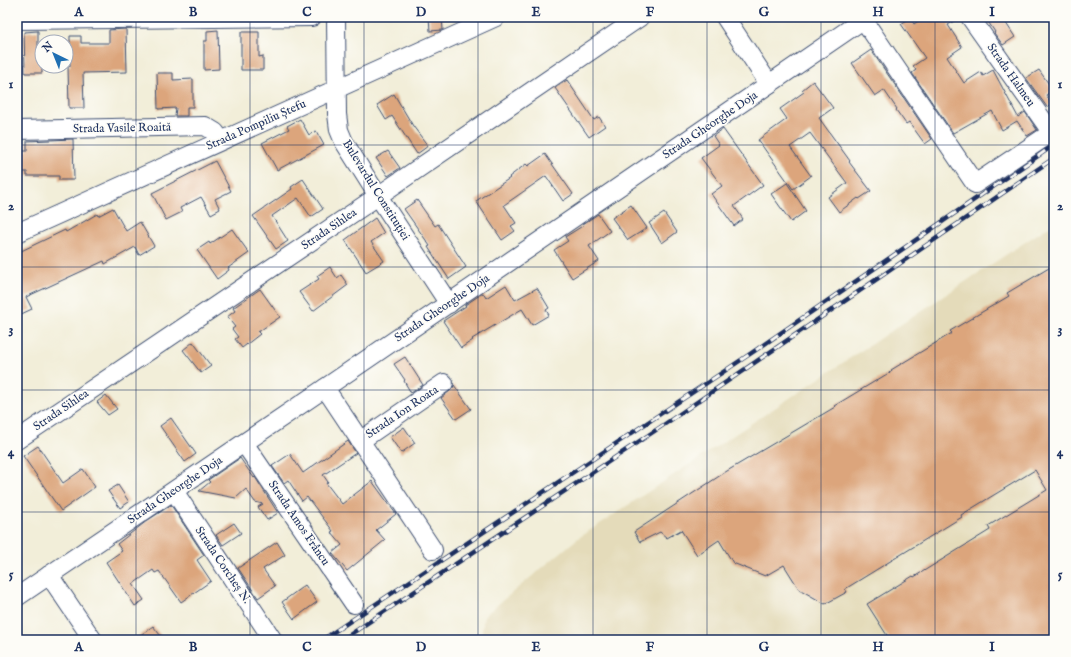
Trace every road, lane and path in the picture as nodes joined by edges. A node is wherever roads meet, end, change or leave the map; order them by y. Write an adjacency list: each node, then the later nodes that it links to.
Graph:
1 (312, 17): 8 (street)
2 (336, 17): 10 (street, Bulevardul Constituției)
3 (496, 17): 10 (street, Strada Pompiliu Ștefu)
4 (640, 17): 14 (street, Strada Sihlea)
5 (725, 17): 9 (street)
6 (970, 17): 12 (street, Strada Halmeu)
7 (865, 18): 9 (street, Strada Gheorghe Doja); 12 (street)
8 (17, 20)
9 (769, 84): 16 (street, Strada Gheorghe Doja)
10 (336, 90): 13 (street, Strada Pompiliu Ștefu); 14 (street, Bulevardul Constituției)
11 (17, 130): 13 (street, Strada Vasile Roaită)
12 (1053, 132)
13 (221, 140): 15 (street, Strada Pompiliu Ștefu)
14 (378, 196): 16 (street, Bulevardul Constituției); 19 (street, Strada Sihlea)
15 (17, 233)
16 (449, 304): 18 (street, Strada Gheorghe Doja)
17 (444, 383): 20 (street, Strada Ion Roata)
18 (325, 388): 20 (street); 21 (street, Strada Gheorghe Doja)
19 (17, 440)
20 (360, 441): 23 (street)
21 (244, 443): 22 (street, Strada Gheorghe Doja); 26 (street, Strada Amos Frâncu)
22 (174, 491): 24 (street, Strada Gheorghe Doja); 28 (street, Strada Corcheș N.)
23 (433, 550)
24 (49, 575): 25 (street, Strada Gheorghe Doja); 27 (street)
25 (17, 597)
26 (354, 604)
27 (93, 640)
28 (273, 640)

